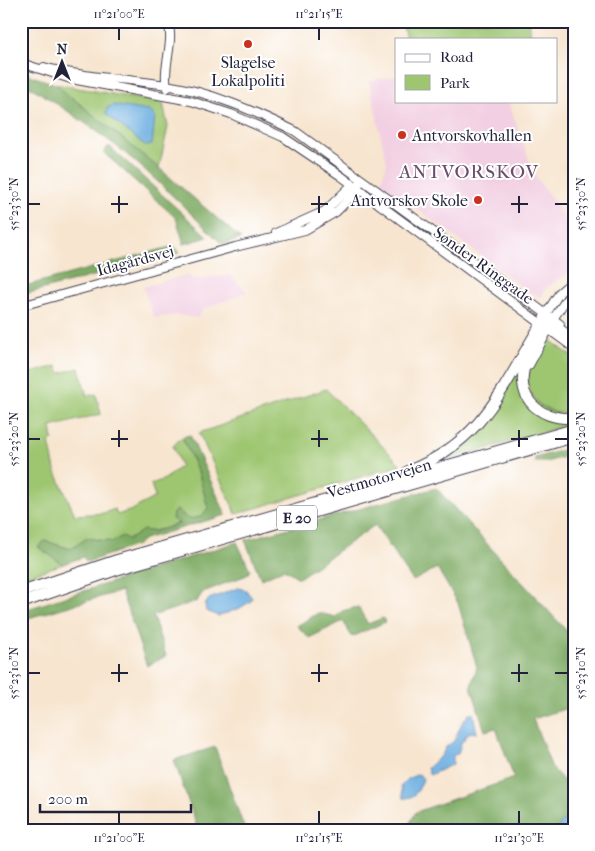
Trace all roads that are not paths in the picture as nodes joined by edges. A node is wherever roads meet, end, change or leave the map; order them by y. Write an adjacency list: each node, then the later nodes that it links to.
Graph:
1 (168, 21): 3 (street)
2 (21, 62): 3 (street, Sønder Ringgade); 4 (street, Sønder Ringgade)
3 (166, 85): 4 (street); 5 (street, Sønder Ringgade)
4 (168, 96): 6 (street, Sønder Ringgade)
5 (358, 175): 6 (street); 7 (street, Sønder Ringgade)
6 (357, 186): 7 (street); 10 (street, Idagårdsvej); 11 (street, Sønder Ringgade)
7 (438, 234): 11 (street, Sønder Ringgade)
8 (574, 282): 11 (street)
9 (574, 288): 11 (street)
10 (21, 306)
11 (547, 322): 12 (street, Sønder Ringgade); 13 (highway); 14 (street, Sønder Ringgade); 15 (highway); 18 (highway)
12 (574, 334)
13 (574, 340)
14 (574, 348)
15 (574, 418)
16 (574, 429): 18 (highway, Vestmotorvejen / E 20)
17 (574, 437): 20 (highway, Vestmotorvejen / E 20)
18 (352, 493): 19 (highway, Vestmotorvejen / E 20)
19 (21, 592)
20 (21, 603)

